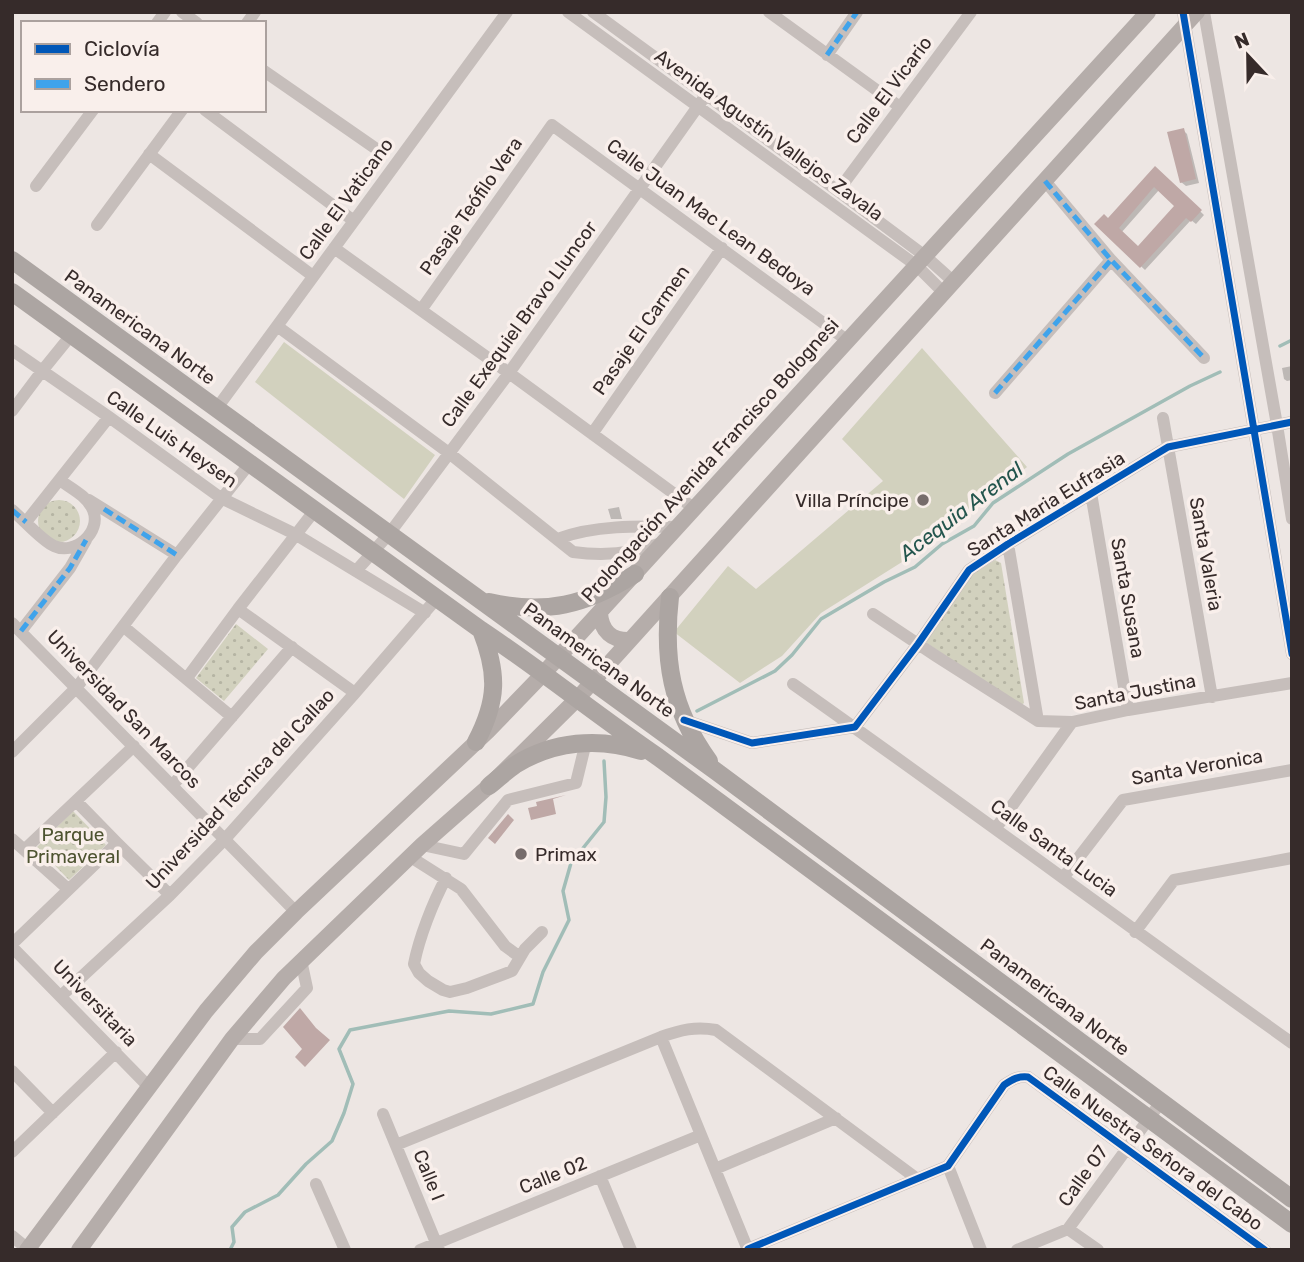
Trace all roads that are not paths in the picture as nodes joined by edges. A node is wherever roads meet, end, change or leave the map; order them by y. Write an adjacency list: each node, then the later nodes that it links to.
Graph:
1 (506, 12): 25 (street, Calle El Vaticano)
2 (568, 12): 13 (street, Avenida Agustín Vallejos Zavala)
3 (593, 12): 12 (street, Avenida Agustín Vallejos Zavala)
4 (769, 12): 10 (street)
5 (857, 12): 10 (street)
6 (971, 12): 14 (street, Calle El Vicario)
7 (1148, 12): 31 (main road, Prolongación Avenida Francisco Bolognesi)
8 (1204, 12): 49 (street)
9 (1189, 16): 21 (main road); 50 (street)
10 (827, 55): 14 (street)
11 (266, 72): 19 (street)
12 (706, 95): 13 (street, Calle Exequiel Bravo Lluncor); 24 (street, Avenida Agustín Vallejos Zavala)
13 (698, 107): 23 (street, Calle Exequiel Bravo Lluncor); 31 (street, Avenida Agustín Vallejos Zavala)
14 (900, 107): 24 (street, Calle El Vicario)
15 (92, 112): 22 (street)
16 (180, 112): 20 (street)
17 (208, 112): 25 (street)
18 (552, 125): 23 (street, Calle Juan Mac Lean Bedoya); 35 (street, Pasaje Teófilo Vera)
19 (374, 148)
20 (149, 154): 26 (street); 32 (street)
21 (1045, 181): 30 (street); 33 (main road)
22 (36, 186)
23 (640, 188): 28 (street, Calle Juan Mac Lean Bedoya); 42 (street, Calle Exequiel Bravo Lluncor)
24 (838, 191): 31 (street, Avenida Agustín Vallejos Zavala)
25 (354, 221): 27 (street, Calle El Vaticano)
26 (97, 225)
27 (334, 248): 32 (street, Calle El Vaticano); 35 (street)
28 (722, 248): 38 (street, Calle Juan Mac Lean Bedoya); 51 (street, Pasaje El Carmen)
29 (12, 260): 44 (highway, Panamericana Norte)
30 (1111, 260): 40 (street); 43 (street)
31 (921, 261): 33 (street, Avenida Agustín Vallejos Zavala); 38 (main road, Prolongación Avenida Francisco Bolognesi)
32 (313, 276): 36 (street, Calle El Vaticano)
33 (949, 287): 75 (main road)
34 (12, 292): 37 (highway)
35 (421, 310): 42 (street)
36 (277, 326): 44 (street, Calle El Vaticano); 53 (street)
37 (72, 334): 41 (street); 54 (highway)
38 (848, 341): 59 (main road, Prolongación Avenida Francisco Bolognesi)
39 (12, 350): 41 (street, Calle Luis Heysen)
40 (1204, 358)
41 (42, 371): 45 (street); 46 (street, Calle Luis Heysen)
42 (509, 373): 51 (street); 53 (street, Calle Exequiel Bravo Lluncor)
43 (995, 393)
44 (217, 408): 66 (highway, Panamericana Norte)
45 (12, 411)
46 (109, 417): 55 (street); 58 (street, Calle Luis Heysen)
47 (1163, 418): 52 (street, Santa Valeria)
48 (1292, 422): 49 (street, Santa Maria Eufrasia)
49 (1277, 425): 50 (street, Santa Maria Eufrasia); 62 (street)
50 (1255, 429): 52 (street, Santa Maria Eufrasia); 88 (street)
51 (592, 434): 59 (street)
52 (1168, 447): 56 (street, Santa Maria Eufrasia); 97 (street, Santa Valeria)
53 (449, 453): 66 (street, Calle Exequiel Bravo Lluncor); 67 (street)
54 (250, 463): 58 (street); 61 (highway)
55 (61, 481): 57 (street); 63 (street)
56 (1091, 493): 70 (street, Santa Maria Eufrasia); 99 (street, Santa Susana)
57 (85, 498): 68 (street); 72 (street)
58 (221, 498): 65 (street, Calle Luis Heysen); 72 (street)
59 (695, 509): 64 (main road, Prolongación Avenida Francisco Bolognesi)
60 (12, 510): 63 (street)
61 (315, 510): 65 (street); 71 (highway)
62 (1292, 519)
63 (26, 522): 68 (street)
64 (677, 527): 67 (street); 69 (main road, Prolongación Avenida Francisco Bolognesi)
65 (295, 534): 73 (street, Calle Luis Heysen); 78 (street)
66 (389, 534): 71 (street, Calle Exequiel Bravo Lluncor); 77 (highway, Panamericana Norte)
67 (556, 539): 69 (street)
68 (86, 540): 83 (street)
69 (665, 541): 74 (main road, Prolongación Avenida Francisco Bolognesi)
70 (1008, 544): 86 (street, Santa Maria Eufrasia); 102 (street)
71 (373, 551): 73 (street, Calle Exequiel Bravo Lluncor); 76 (highway)
72 (177, 555): 82 (street)
73 (356, 571): 79 (street, Calle Luis Heysen)
74 (635, 574): 77 (highway); 80 (main road, Prolongación Avenida Francisco Bolognesi)
75 (670, 597): 85 (main road); 101 (highway)
76 (437, 598): 79 (street, Universidad Técnica del Callao); 84 (highway)
77 (482, 601): 89 (highway, Panamericana Norte)
78 (238, 609): 87 (street); 91 (street)
79 (425, 612): 96 (street, Universidad Técnica del Callao)
80 (600, 613): 85 (main road); 89 (main road, Prolongación Avenida Francisco Bolognesi)
81 (873, 614): 86 (street)
82 (124, 626): 91 (street); 95 (street)
83 (16, 627): 95 (street, Universidad San Marcos)
84 (481, 630): 90 (highway); 105 (highway)
85 (630, 640): 92 (main road)
86 (918, 644): 102 (street); 104 (street, Santa Maria Eufrasia)
87 (292, 647): 96 (street); 100 (street)
88 (1292, 654)
89 (559, 657): 90 (main road, Prolongación Avenida Francisco Bolognesi); 92 (highway, Panamericana Norte)
90 (543, 674): 98 (highway); 105 (main road, Prolongación Avenida Francisco Bolognesi)
91 (187, 678): 100 (street)
92 (593, 682): 98 (main road); 111 (highway, Panamericana Norte)
93 (1292, 683): 97 (street, Santa Justina)
94 (793, 684): 104 (street, Calle Santa Lucia)
95 (77, 687): 107 (street); 108 (street, Universidad San Marcos)
96 (355, 693): 118 (street, Universidad Técnica del Callao)
97 (1212, 696): 99 (street, Santa Justina)
98 (577, 698): 109 (highway); 113 (main road)
99 (1128, 710): 103 (street, Santa Justina)
100 (232, 717): 112 (street)
101 (684, 720): 104 (street); 111 (highway)
102 (1038, 721): 103 (street)
103 (1072, 722): 116 (street, Santa Justina)
104 (855, 727): 116 (street, Calle Santa Lucia)
105 (476, 742): 128 (main road, Prolongación Avenida Francisco Bolognesi)
106 (586, 742): 109 (highway); 113 (highway); 114 (street)
107 (15, 744)
108 (134, 746): 112 (street, Universidad San Marcos); 115 (street)
109 (658, 757): 145 (highway)
110 (1292, 770): 125 (street, Santa Veronica)
111 (717, 772): 141 (highway, Panamericana Norte)
112 (172, 786): 118 (street, Universidad San Marcos)
113 (489, 786): 114 (street); 120 (main road)
114 (508, 800): 120 (street)
115 (76, 801): 119 (street); 121 (street)
116 (996, 828): 125 (street, Calle Santa Lucia)
117 (12, 839): 121 (street)
118 (225, 839): 127 (street, Universidad Técnica del Callao); 128 (street, Universidad San Marcos)
119 (117, 843): 126 (street); 127 (street)
120 (422, 845): 122 (main road)
121 (24, 850): 126 (street)
122 (409, 856): 124 (street); 133 (main road)
123 (1292, 858): 130 (street)
124 (446, 878): 132 (street); 132 (street)
125 (1063, 878): 130 (street, Calle Santa Lucia)
126 (68, 889): 131 (street)
127 (170, 895): 134 (street, Universidad Técnica del Callao)
128 (296, 912): 140 (main road, Prolongación Avenida Francisco Bolognesi)
129 (542, 932): 132 (street)
130 (1135, 932): 137 (street, Calle Santa Lucia)
131 (12, 946): 134 (street, Universitaria)
132 (520, 957)
133 (301, 960): 136 (main road); 136 (street)
134 (61, 996): 138 (street, Universitaria)
135 (661, 1037): 144 (street); 146 (street); 147 (street)
136 (232, 1039): 162 (main road)
137 (1292, 1043)
138 (116, 1052): 140 (street, Universitaria); 142 (street)
139 (12, 1071): 142 (street)
140 (149, 1087): 160 (main road, Prolongación Avenida Francisco Bolognesi)
141 (1161, 1102): 145 (street, Calle 07); 155 (highway, Panamericana Norte)
142 (53, 1113): 149 (street)
143 (383, 1114): 147 (street, Calle I)
144 (836, 1118): 151 (street); 153 (street)
145 (1149, 1119): 148 (street, Calle 07); 156 (highway)
146 (701, 1135): 151 (street); 152 (street, Calle 02)
147 (396, 1145): 159 (street, Calle I)
148 (1126, 1150): 150 (street, Calle Nuestra Señora del Cabo); 157 (street, Calle 07); 169 (street, Calle Nuestra Señora del Cabo)
149 (12, 1152)
150 (948, 1166): 153 (street); 166 (street)
151 (715, 1169): 161 (street)
152 (600, 1176): 159 (street, Calle 02); 165 (street)
153 (916, 1178): 161 (street)
154 (316, 1184): 163 (street)
155 (1292, 1199)
156 (1292, 1224)
157 (1068, 1229): 167 (street, Calle 07); 168 (street)
158 (12, 1236): 160 (street)
159 (438, 1246): 164 (street, Calle 02)
160 (28, 1249)
161 (748, 1249)
162 (79, 1250)
163 (345, 1250)
164 (420, 1250)
165 (631, 1250)
166 (981, 1250)
167 (1017, 1250)
168 (1098, 1250)
169 (1265, 1250)

